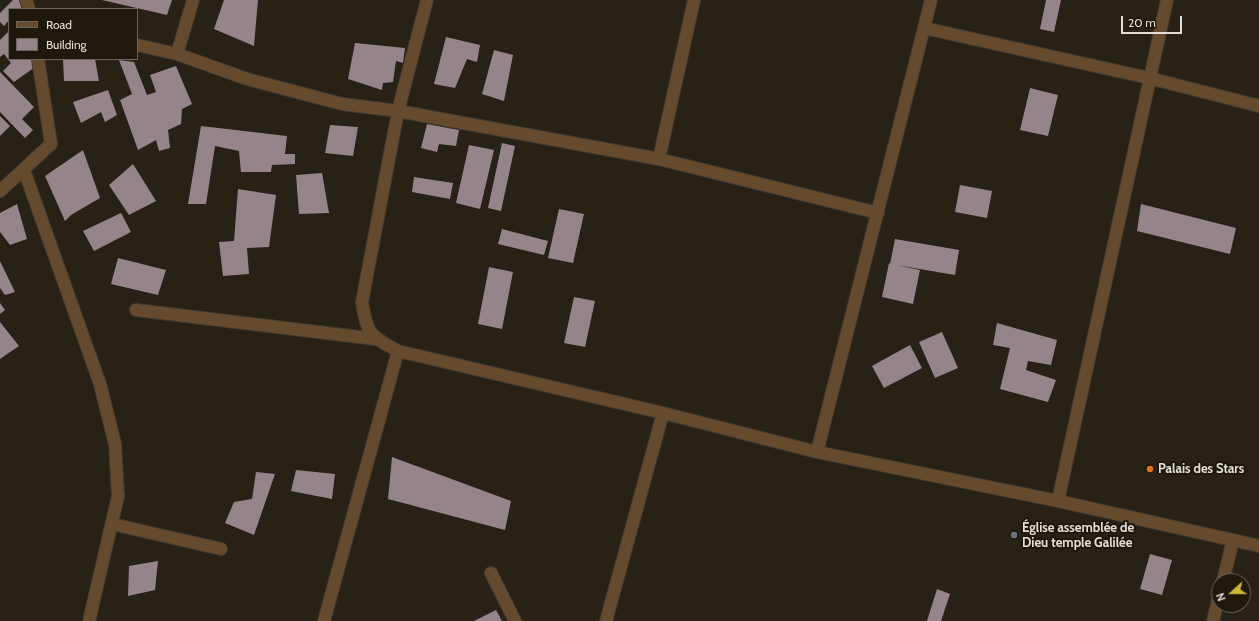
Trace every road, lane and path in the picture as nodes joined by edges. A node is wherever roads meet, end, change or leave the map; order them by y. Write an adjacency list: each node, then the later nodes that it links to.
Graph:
1 (193, 0): 8 (street)
2 (427, 0): 12 (street)
3 (694, 0): 13 (street)
4 (931, 0): 6 (street)
5 (1167, 0): 10 (street)
6 (924, 28): 10 (street); 16 (street)
7 (138, 45): 8 (street)
8 (177, 54): 12 (street)
9 (38, 60): 14 (street)
10 (1149, 78): 11 (street); 22 (street)
11 (1259, 106)
12 (398, 111): 13 (street); 18 (street)
13 (659, 159): 16 (street)
14 (24, 170): 15 (street); 23 (street)
15 (0, 191)
16 (878, 213): 21 (street)
17 (136, 310): 18 (street)
18 (376, 340): 19 (street)
19 (398, 351): 20 (street); 30 (street)
20 (663, 413): 21 (street); 32 (street)
21 (817, 452): 22 (street)
22 (1058, 501): 24 (street)
23 (112, 524): 26 (street); 29 (street)
24 (1233, 540): 25 (street); 28 (street)
25 (1259, 546)
26 (221, 549)
27 (491, 573): 31 (street)
28 (1225, 573)
29 (89, 621)
30 (324, 621)
31 (516, 621)
32 (606, 621)

